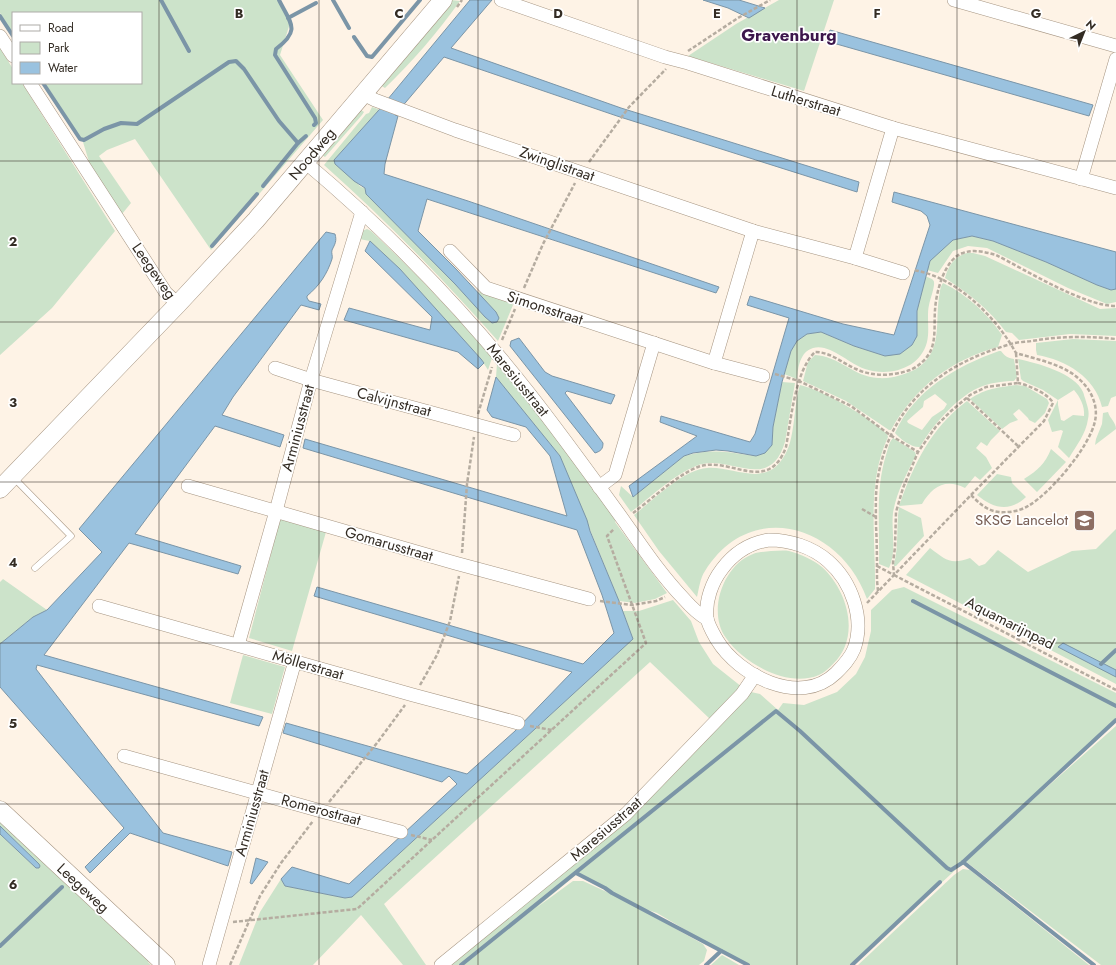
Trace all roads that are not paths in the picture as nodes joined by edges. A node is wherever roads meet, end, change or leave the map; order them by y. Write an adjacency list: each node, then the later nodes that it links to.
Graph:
1 (443, 0): 9 (main road, Noodweg)
2 (954, 0): 5 (street)
3 (503, 1): 10 (street, Lutherstraat)
4 (0, 36): 6 (street)
5 (1116, 46)
6 (12, 54)
7 (1116, 59): 12 (street)
8 (31, 84): 19 (street, Leegeweg)
9 (369, 97): 11 (main road, Noodweg); 15 (street, Zwinglistraat)
10 (893, 128): 12 (street, Lutherstraat); 17 (street)
11 (305, 162): 14 (street, Maresiusstraat); 19 (main road, Noodweg)
12 (1081, 179): 13 (street, Lutherstraat)
13 (1116, 188)
14 (362, 212): 24 (street, Arminiusstraat); 28 (street, Maresiusstraat)
15 (753, 231): 17 (street, Zwinglistraat); 21 (street)
16 (450, 251): 20 (street, Simonsstraat)
17 (855, 258): 18 (street, Zwinglistraat)
18 (903, 273)
19 (178, 304): 26 (main road, Leegeweg)
20 (654, 343): 21 (street, Simonsstraat); 28 (street)
21 (714, 363): 23 (street, Simonsstraat)
22 (275, 368): 24 (street, Calvijnstraat)
23 (763, 376)
24 (311, 380): 25 (street, Calvijnstraat); 29 (street, Arminiusstraat)
25 (514, 435)
26 (6, 482): 30 (lane)
27 (188, 486): 29 (street, Gomarusstraat)
28 (599, 487): 33 (street, Maresiusstraat)
29 (276, 511): 31 (street, Gomarusstraat); 34 (street, Arminiusstraat)
30 (35, 568)
31 (589, 599)
32 (99, 606): 34 (street, Möllerstraat)
33 (707, 619): 36 (street, Maresiusstraat); 36 (street, Maresiusstraat)
34 (238, 645): 35 (street, Möllerstraat)
35 (295, 661): 37 (street, Möllerstraat); 39 (street, Arminiusstraat)
36 (755, 675): 44 (street, Maresiusstraat)
37 (518, 723)
38 (124, 756): 39 (street, Romerostraat)
39 (257, 793): 41 (street, Romerostraat); 43 (street, Arminiusstraat)
40 (0, 810): 42 (main road, Leegeweg)
41 (401, 832)
42 (166, 965)
43 (209, 965)
44 (440, 965)

